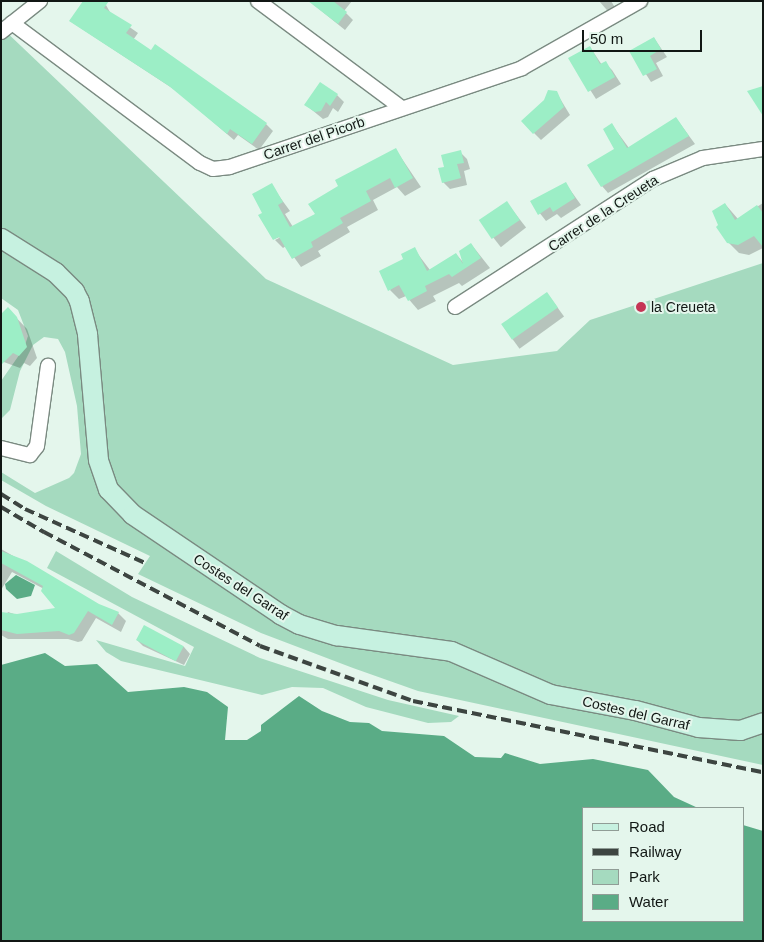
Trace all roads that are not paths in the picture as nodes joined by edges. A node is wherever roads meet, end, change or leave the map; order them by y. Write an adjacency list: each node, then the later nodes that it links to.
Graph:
1 (40, 1): 4 (street)
2 (258, 1): 5 (street)
3 (640, 1): 5 (street, Carrer del Picorb)
4 (7, 28): 5 (street, Carrer del Picorb)
5 (400, 107)
6 (763, 149): 8 (street, Carrer de la Creueta)
7 (1, 238): 11 (main road, Costes del Garraf)
8 (455, 307)
9 (48, 366): 10 (street)
10 (1, 448)
11 (763, 722)

